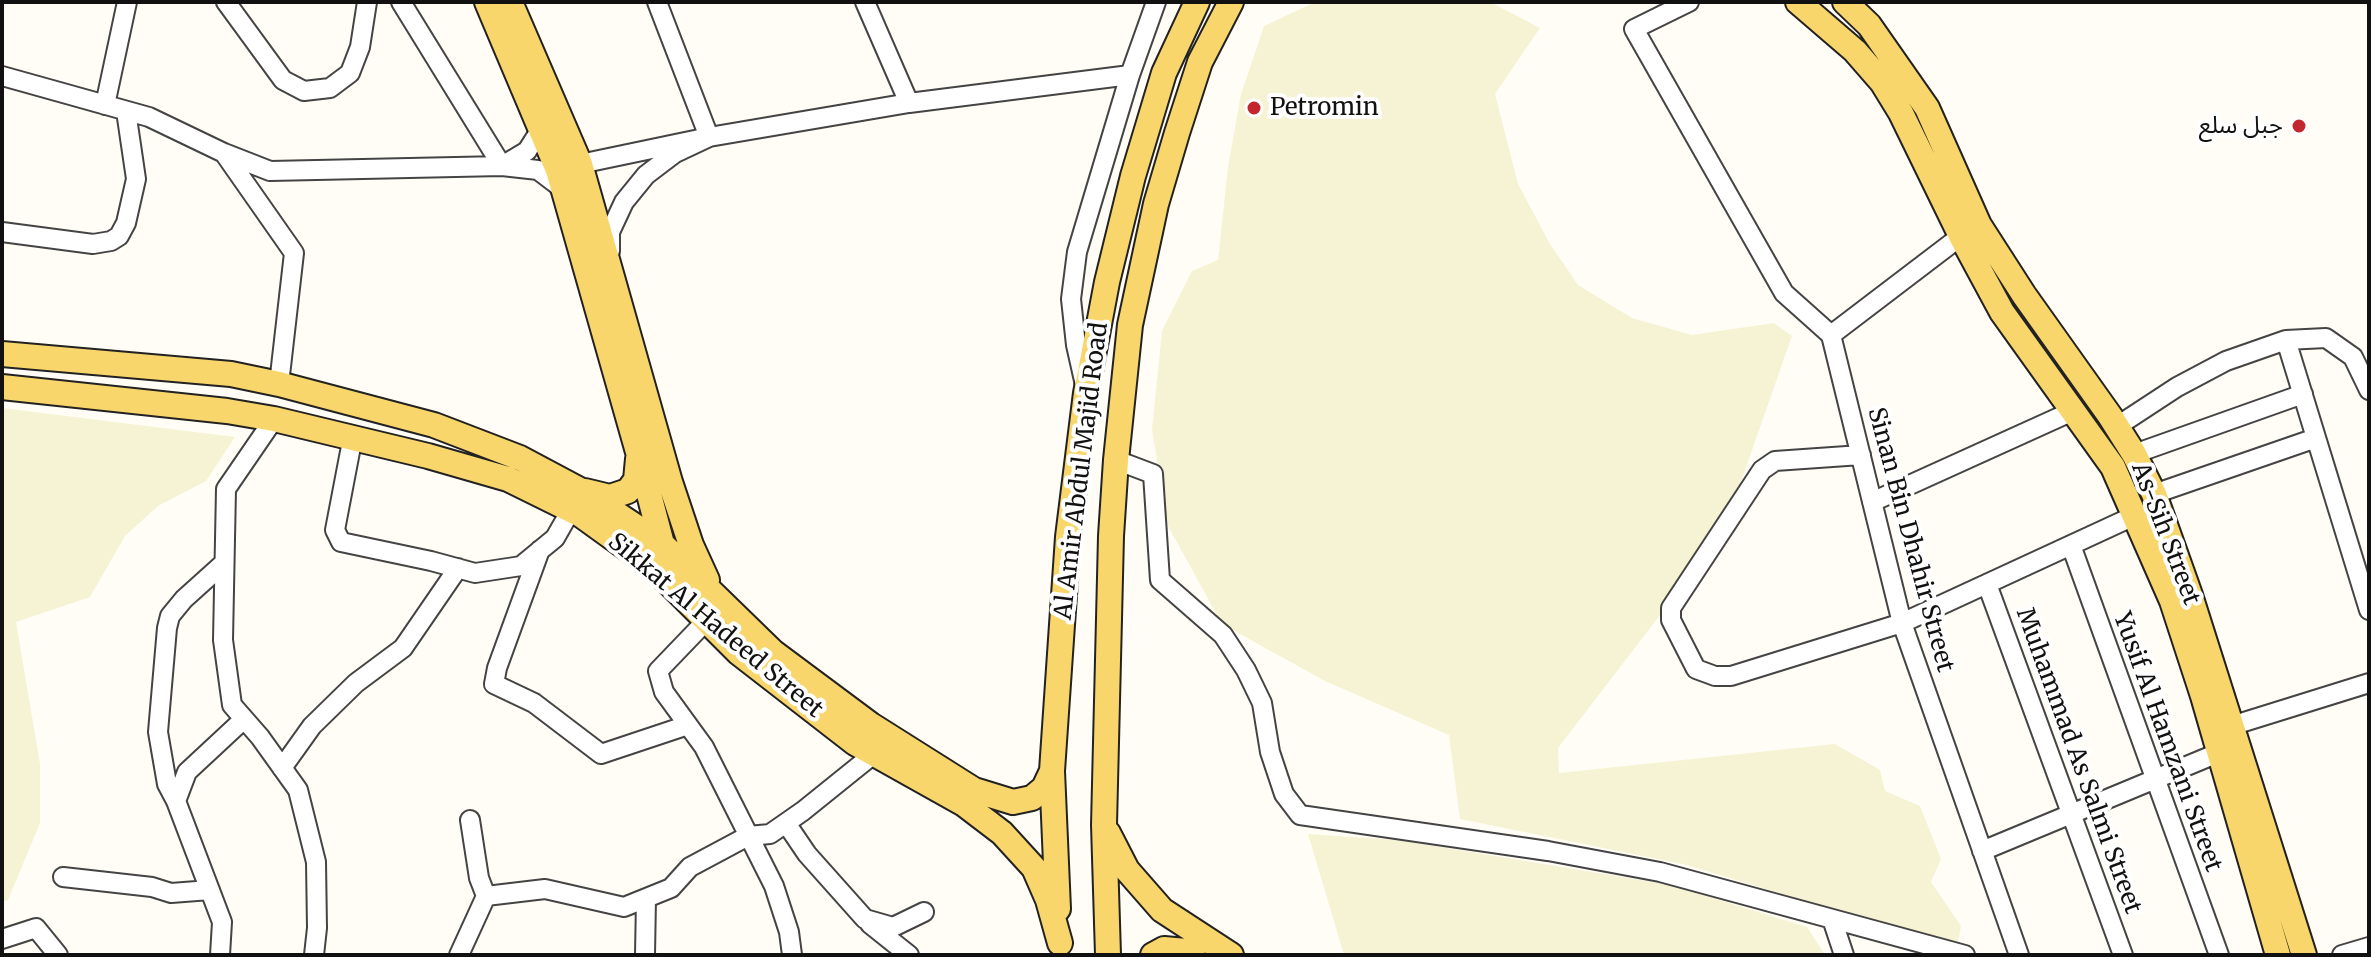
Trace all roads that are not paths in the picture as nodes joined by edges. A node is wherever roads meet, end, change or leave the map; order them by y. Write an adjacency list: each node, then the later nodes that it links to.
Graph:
1 (127, 2): 18 (street)
2 (226, 2): 3 (street)
3 (367, 2)
4 (401, 2): 24 (street)
5 (487, 2): 20 (main road)
6 (510, 2): 23 (main road)
7 (657, 2): 21 (street)
8 (865, 2): 17 (street)
9 (1156, 2): 15 (street)
10 (1197, 2): 35 (main road, Al Amir Abdul Majid Road)
11 (1231, 2): 45 (main road, Al Amir Abdul Majid Road)
12 (1689, 2): 29 (street)
13 (1798, 2): 27 (main road, As-Sih Street)
14 (1845, 2): 39 (main road, As-Sih Street)
15 (1130, 75): 17 (street); 35 (street)
16 (2, 76): 18 (street)
17 (909, 103): 21 (street)
18 (105, 105): 19 (street)
19 (126, 111): 22 (street); 26 (street)
20 (541, 129): 24 (street); 25 (main road)
21 (709, 137): 23 (street); 28 (street)
22 (224, 153): 24 (street); 32 (street)
23 (580, 164): 28 (main road)
24 (502, 166): 25 (street)
25 (563, 189): 42 (main road)
26 (2, 232)
27 (1961, 236): 29 (street); 37 (main road, As-Sih Street)
28 (610, 270): 56 (main road)
29 (1831, 335): 44 (street, Sinan Bin Dhahir Street)
30 (2286, 340): 34 (street); 36 (street); 39 (street)
31 (2, 354): 32 (main road, Sikkat Al Hadeed Street)
32 (279, 384): 47 (main road, Sikkat Al Hadeed Street)
33 (2, 387): 38 (main road, Sikkat Al Hadeed Street)
34 (2369, 390)
35 (1086, 393): 67 (main road, Al Amir Abdul Majid Road)
36 (2303, 394): 41 (street); 43 (street)
37 (2075, 410): 48 (street); 49 (main road, As-Sih Street)
38 (274, 419): 40 (main road, Sikkat Al Hadeed Street); 53 (street)
39 (2116, 427): 43 (main road, As-Sih Street)
40 (353, 436): 47 (main road, Sikkat Al Hadeed Street); 54 (street)
41 (2316, 438): 46 (street); 57 (street)
42 (638, 452): 47 (main road); 52 (main road)
43 (2134, 454): 46 (main road, As-Sih Street)
44 (1861, 455): 48 (street, Sinan Bin Dhahir Street); 59 (street)
45 (1116, 460): 73 (main road, Al Amir Abdul Majid Road); 82 (street)
46 (2154, 494): 63 (main road, As-Sih Street)
47 (576, 500): 51 (street); 52 (main road, Sikkat Al Hadeed Street)
48 (1872, 502): 59 (street, Sinan Bin Dhahir Street)
49 (2136, 515): 50 (street); 65 (main road, As-Sih Street)
50 (2071, 545): 55 (street); 68 (street, Yusif Al Hamzani Street)
51 (540, 550): 54 (street); 62 (street)
52 (657, 556): 56 (main road, Sikkat Al Hadeed Street); 58 (main road, Sikkat Al Hadeed Street)
53 (224, 563): 61 (street); 69 (street)
54 (458, 568): 66 (street)
55 (1987, 584): 59 (street); 70 (street, Muhammad As Salmi Street)
56 (713, 593): 67 (main road, Sikkat Al Hadeed Street)
57 (2369, 610)
58 (706, 621): 62 (street); 64 (main road, Sikkat Al Hadeed Street)
59 (1902, 623): 75 (street, Sinan Bin Dhahir Street)
60 (2369, 683): 63 (street)
61 (244, 719): 66 (street); 69 (street)
62 (688, 725): 74 (street)
63 (2231, 726): 104 (main road, As-Sih Street)
64 (875, 753): 72 (street); 85 (main road, Sikkat Al Hadeed Street)
65 (2218, 753): 68 (street); 103 (main road, As-Sih Street)
66 (282, 768): 89 (street)
67 (1052, 771): 85 (main road, Al Amir Abdul Majid Road)
68 (2154, 780): 70 (street); 102 (street, Yusif Al Hamzani Street)
69 (176, 801): 77 (street)
70 (2072, 814): 75 (street); 101 (street, Muhammad As Salmi Street)
71 (470, 820): 78 (street)
72 (786, 823): 74 (street); 81 (street)
73 (1104, 825): 94 (main road, Al Amir Abdul Majid Road); 97 (main road)
74 (748, 836): 79 (street); 92 (street)
75 (1982, 851): 100 (street, Sinan Bin Dhahir Street)
76 (63, 877): 77 (street)
77 (210, 890): 87 (street)
78 (486, 896): 79 (street); 90 (street)
79 (646, 899): 91 (street)
80 (924, 912): 81 (street)
81 (865, 919): 93 (street)
82 (1832, 919): 86 (street); 98 (street)
83 (2, 939): 88 (street)
84 (2369, 947): 105 (street)
85 (1060, 949)
86 (1934, 951): 99 (street)
87 (224, 952)
88 (58, 955)
89 (314, 955)
90 (459, 955)
91 (645, 955)
92 (792, 955)
93 (909, 955)
94 (1108, 955)
95 (1153, 955): 96 (main road)
96 (1193, 955)
97 (1231, 955)
98 (1844, 955)
99 (1965, 955)
100 (2019, 955)
101 (2123, 955)
102 (2219, 955)
103 (2278, 955)
104 (2304, 955)
105 (2342, 955)

